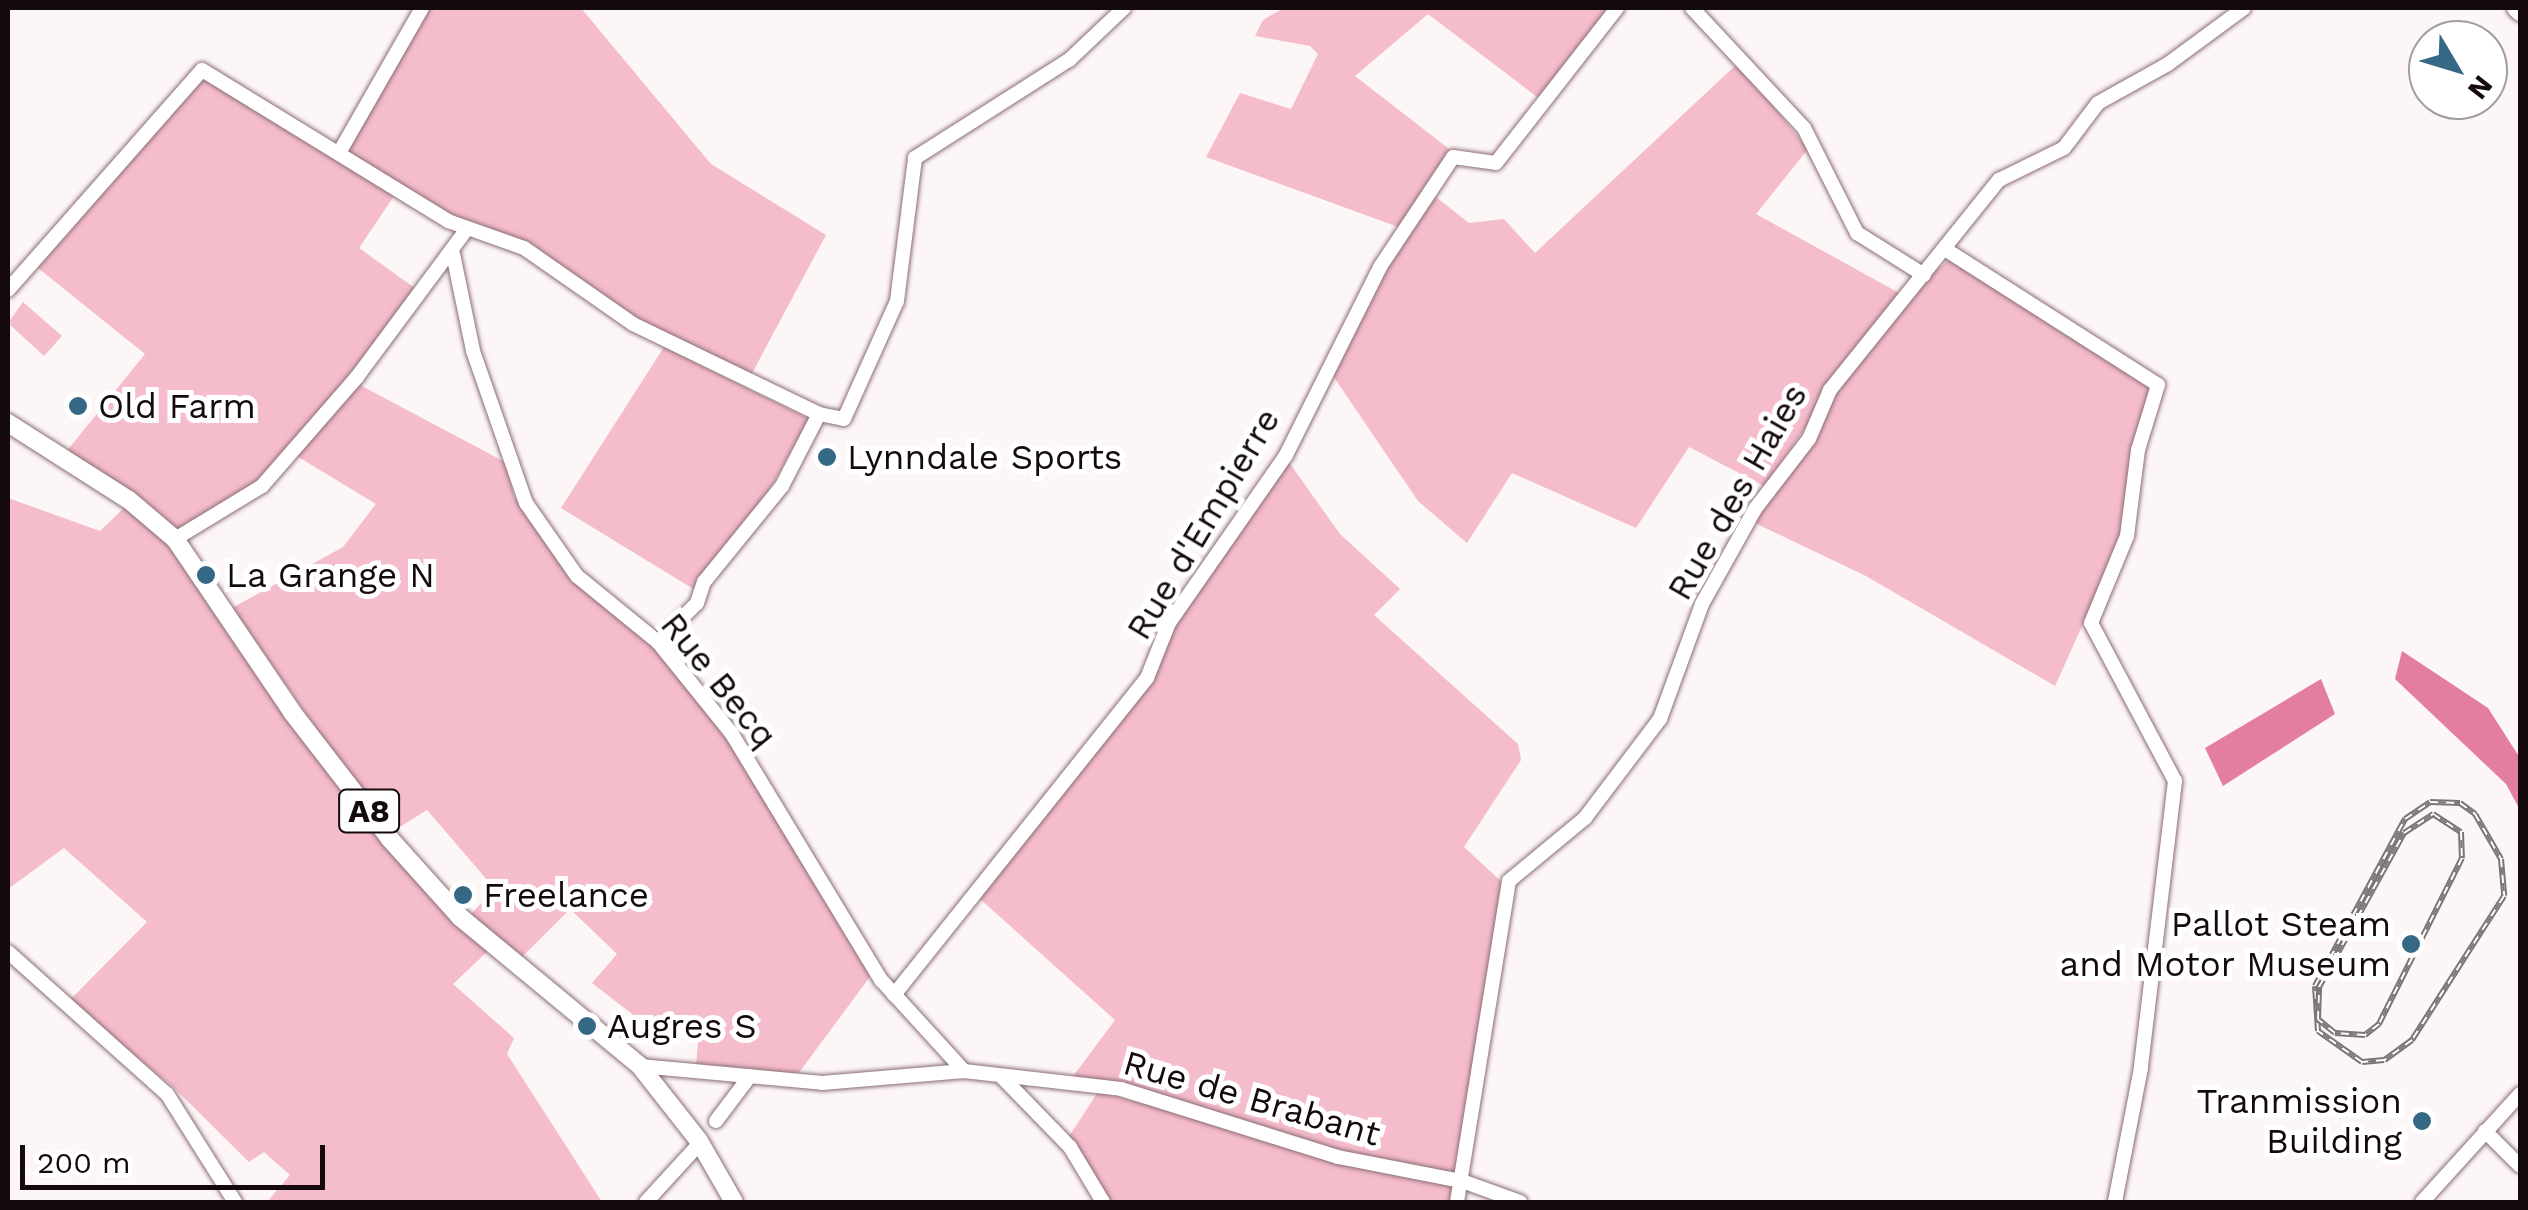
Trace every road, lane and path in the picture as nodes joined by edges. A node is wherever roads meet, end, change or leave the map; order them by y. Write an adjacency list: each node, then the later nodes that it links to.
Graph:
1 (422, 8): 6 (street)
2 (1124, 8): 12 (street)
3 (1617, 8): 17 (street, Rue d'Empierre)
4 (1692, 8): 10 (street)
5 (2244, 8): 8 (street, Rue des Haies)
6 (338, 153): 7 (street); 11 (street)
7 (467, 229): 9 (street); 12 (street)
8 (1948, 251): 10 (street, Rue des Haies); 34 (street)
9 (453, 254): 14 (street); 15 (street, Rue Becq)
10 (1924, 275): 27 (street, Rue des Haies)
11 (8, 290)
12 (819, 414): 15 (street)
13 (8, 422): 14 (main road, A8)
14 (174, 539): 18 (main road, A8)
15 (658, 642): 17 (street, Rue Becq)
16 (8, 952): 28 (street)
17 (894, 995): 19 (street, Rue Becq)
18 (640, 1066): 20 (street, Rue de Brabant); 25 (main road, A8)
19 (964, 1071): 20 (street, Rue de Brabant); 21 (street, Rue de Brabant)
20 (750, 1076): 23 (street)
21 (1002, 1078): 27 (street, Rue de Brabant); 31 (street)
22 (2520, 1094): 24 (street)
23 (716, 1121)
24 (2485, 1131): 26 (street); 35 (street)
25 (700, 1142): 29 (street); 30 (main road, A8)
26 (2520, 1166)
27 (1462, 1181): 32 (street, Rue des Haies); 33 (street, Rue de Brabant)
28 (235, 1202)
29 (646, 1202)
30 (734, 1202)
31 (1103, 1202)
32 (1458, 1202)
33 (1520, 1202)
34 (2115, 1202)
35 (2422, 1202)

